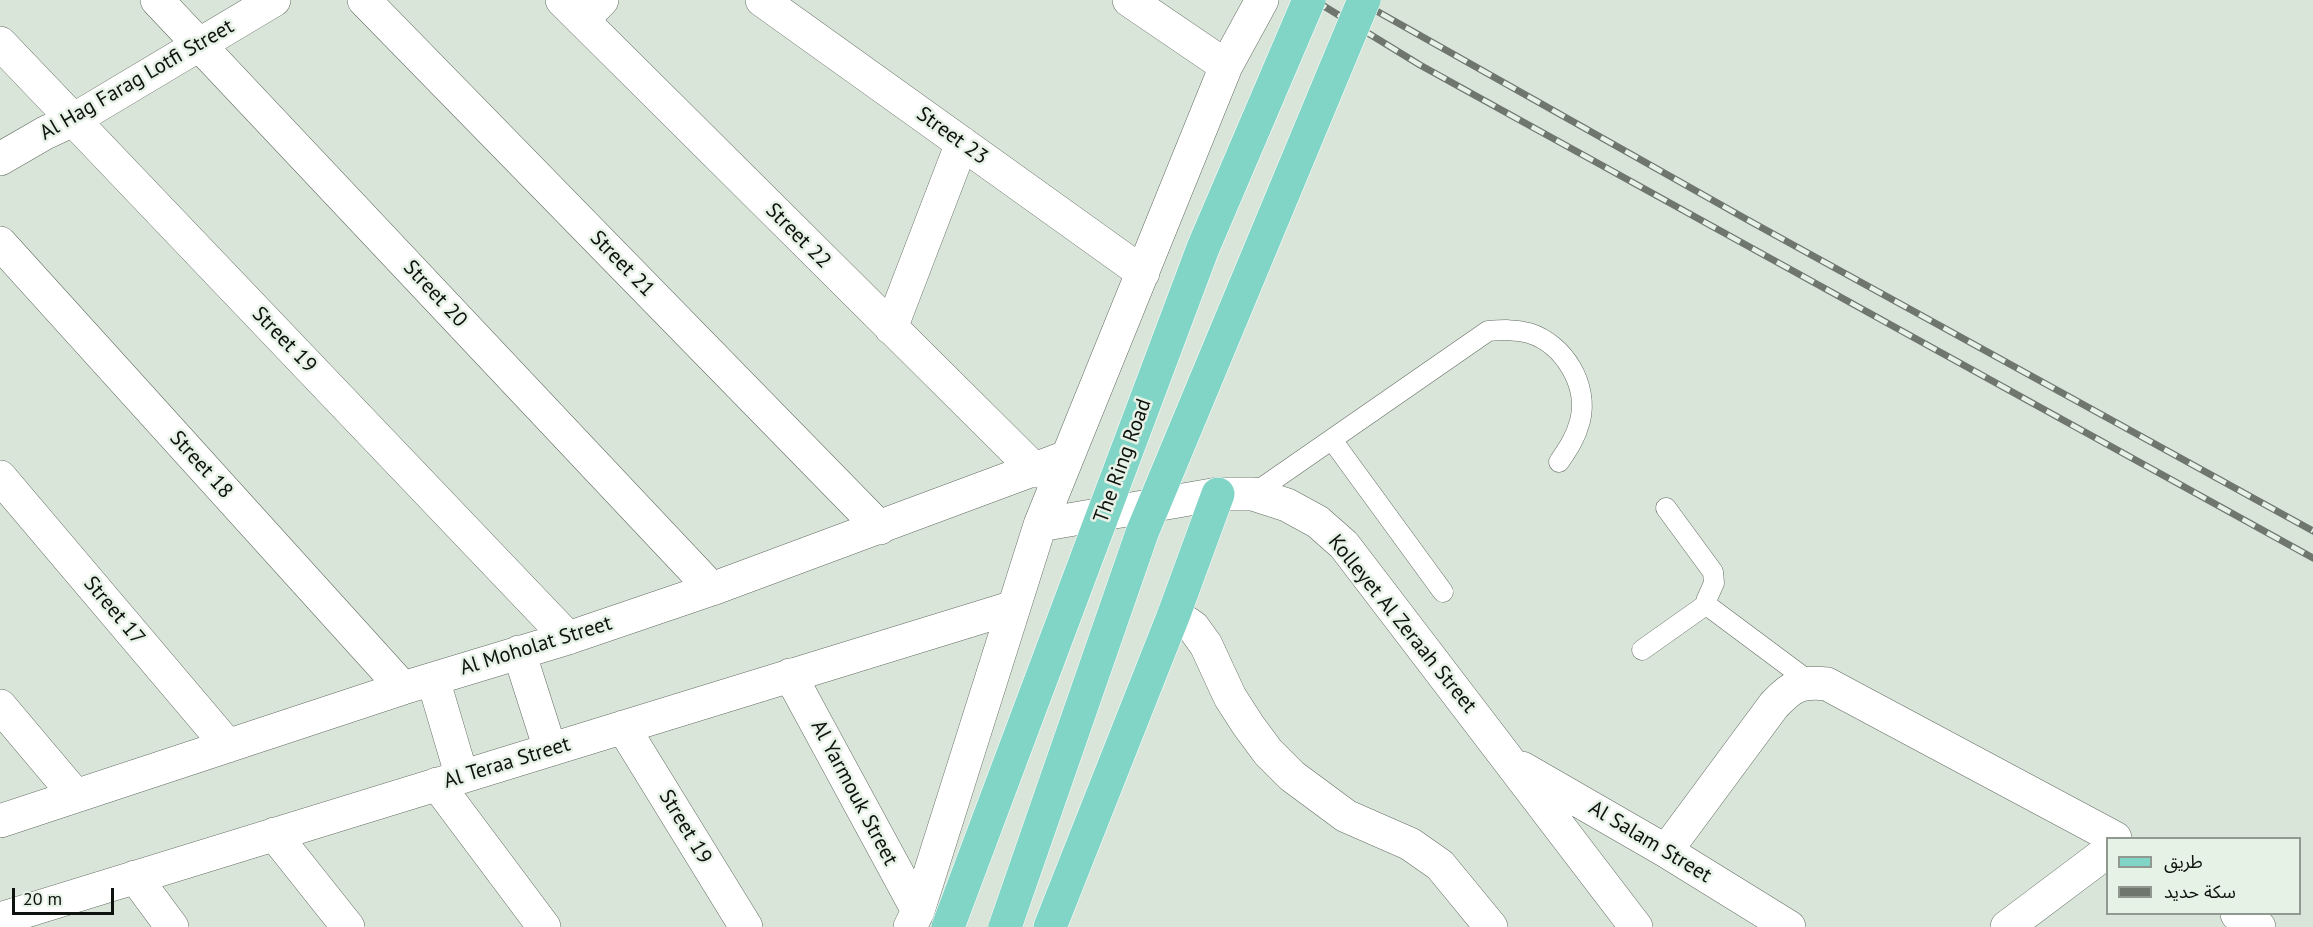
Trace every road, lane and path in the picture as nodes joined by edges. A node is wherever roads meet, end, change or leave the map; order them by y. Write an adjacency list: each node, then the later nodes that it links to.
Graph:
1 (157, 0): 11 (street, Street 20)
2 (273, 0): 11 (street, Al Hag Farag Lotfi Street)
3 (364, 0): 28 (street, Street 21)
4 (762, 0): 14 (street, Street 23)
5 (1129, 0): 12 (street)
6 (1262, 0): 12 (street)
7 (1309, 0): 60 (main road, The Ring Road, bridge)
8 (1364, 0): 61 (main road, The Ring Road, bridge)
9 (582, 7): 18 (street, Street 22)
10 (0, 43): 13 (street, Street 19)
11 (201, 45): 13 (street, Al Hag Farag Lotfi Street); 29 (street, Street 20)
12 (1226, 66): 17 (street)
13 (75, 119): 15 (street, Al Hag Farag Lotfi Street); 34 (street, Street 19)
14 (962, 143): 17 (street, Street 23); 18 (street)
15 (0, 159)
16 (0, 243): 39 (street, Street 18)
17 (1143, 273): 20 (street)
18 (891, 328): 22 (street, Street 22)
19 (1332, 440): 21 (lane); 25 (lane); 30 (lane)
20 (1067, 457): 22 (street, Al Moholat Street); 27 (street)
21 (1559, 462)
22 (1035, 471): 28 (street, Al Moholat Street)
23 (0, 477): 42 (street, Street 17)
24 (1218, 494): 25 (street, Kolleyet Al Zeraah Street); 27 (street, Kolleyet Al Zeraah Street); 33 (main road)
25 (1254, 494): 44 (street, Kolleyet Al Zeraah Street)
26 (1666, 508): 31 (lane)
27 (1040, 525): 32 (street)
28 (880, 528): 29 (street, Al Moholat Street)
29 (712, 589): 34 (street, Al Moholat Street)
30 (1443, 592)
31 (1707, 604): 35 (lane); 38 (lane)
32 (1014, 607): 37 (street, Al Teraa Street); 55 (street)
33 (1174, 614): 62 (main road); 63 (street)
34 (568, 638): 36 (street, Al Moholat Street)
35 (1642, 650)
36 (519, 652): 39 (street, Al Moholat Street); 43 (street)
37 (790, 675): 41 (street, Al Teraa Street); 55 (street, Al Yarmouk Street)
38 (1810, 682): 49 (street); 50 (street)
39 (418, 684): 42 (street, Al Moholat Street); 45 (street)
40 (0, 706): 46 (street)
41 (624, 727): 43 (street, Al Teraa Street); 59 (street, Street 19)
42 (228, 746): 46 (street, Al Moholat Street)
43 (550, 749): 45 (street, Al Teraa Street)
44 (1509, 760): 50 (street, Al Salam Street); 64 (street, Kolleyet Al Zeraah Street)
45 (449, 780): 48 (street, Al Teraa Street); 58 (street)
46 (76, 796): 47 (street, Al Moholat Street)
47 (0, 821)
48 (274, 834): 52 (street, Al Teraa Street); 57 (street)
49 (2113, 837)
50 (1666, 850): 65 (street, Al Salam Street)
51 (2106, 853): 66 (street)
52 (135, 877): 54 (street, Al Teraa Street); 56 (street)
53 (2239, 915): 67 (street)
54 (0, 919)
55 (914, 919)
56 (172, 927)
57 (348, 927)
58 (544, 927)
59 (746, 927)
60 (948, 927)
61 (1005, 927)
62 (1050, 927)
63 (1491, 927)
64 (1636, 927)
65 (1789, 927)
66 (2007, 927)
67 (2259, 927)

